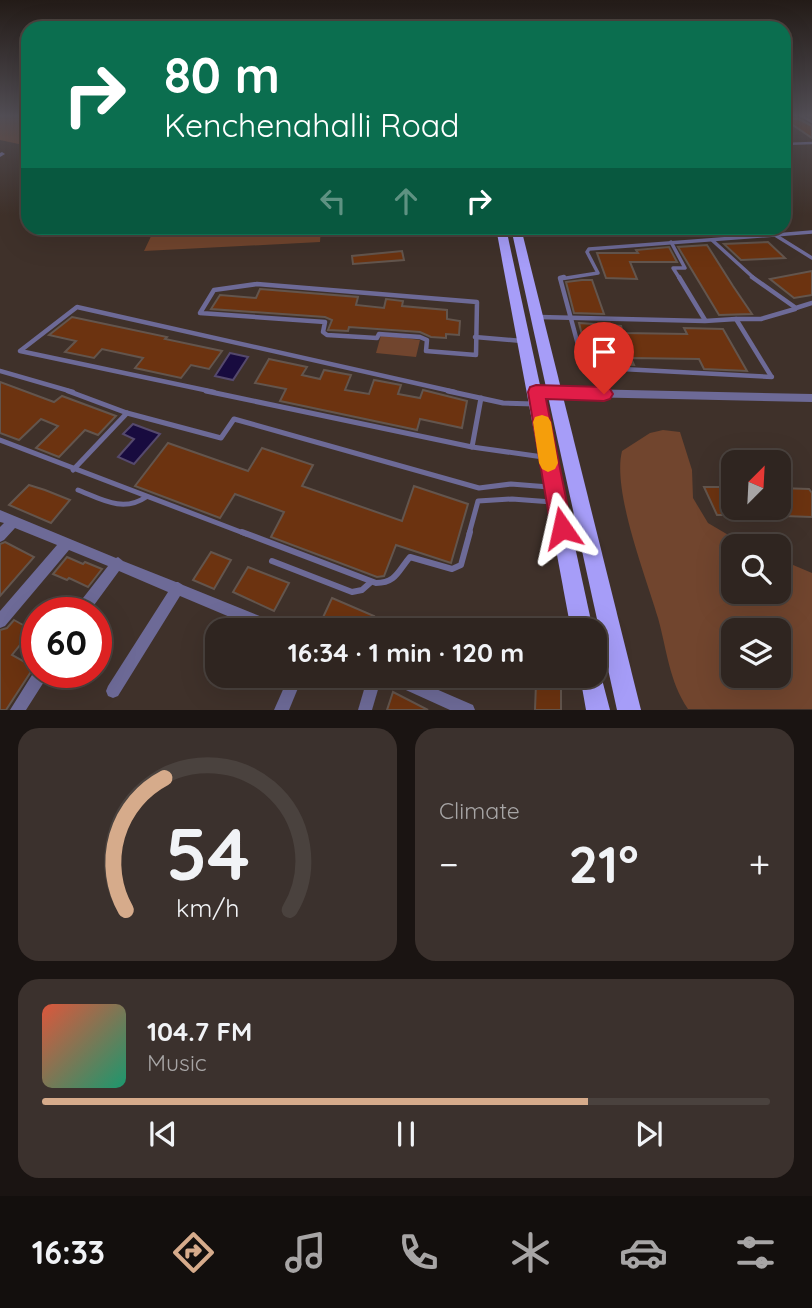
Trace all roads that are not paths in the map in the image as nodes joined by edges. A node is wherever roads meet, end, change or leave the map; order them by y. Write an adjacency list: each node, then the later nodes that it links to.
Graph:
1 (812, 232): 2 (lane)
2 (791, 234)
3 (502, 235): 16 (main road)
4 (518, 235): 11 (main road)
5 (775, 235): 6 (lane); 8 (lane)
6 (711, 240): 7 (lane); 10 (lane)
7 (671, 242): 12 (lane); 14 (lane)
8 (812, 258)
9 (812, 303): 10 (lane)
10 (796, 309): 13 (lane)
11 (536, 317): 12 (lane); 18 (main road)
12 (571, 317): 13 (lane); 14 (lane)
13 (736, 319): 14 (lane)
14 (705, 321)
15 (475, 337): 15 (lane); 16 (lane)
16 (525, 341): 20 (main road)
17 (0, 371): 22 (lane)
18 (555, 393): 20 (street); 21 (street); 55 (main road)
19 (481, 398): 20 (lane); 24 (lane); 24 (lane)
20 (537, 398): 25 (main road)
21 (812, 398)
22 (127, 413): 26 (lane); 27 (lane)
23 (0, 440): 26 (lane)
24 (472, 447): 25 (lane)
25 (547, 457): 29 (main road)
26 (72, 470): 30 (lane)
27 (479, 488): 29 (lane); 31 (lane)
28 (78, 490): 30 (lane)
29 (555, 495): 31 (lane); 42 (main road)
30 (146, 497): 38 (lane)
31 (478, 501): 38 (lane)
32 (0, 516): 33 (street)
33 (13, 521): 34 (street); 35 (street)
34 (0, 536)
35 (67, 543): 37 (street); 43 (street)
36 (272, 561): 38 (lane)
37 (118, 563): 39 (street); 40 (street)
38 (371, 582)
39 (178, 588): 41 (street); 49 (street)
40 (92, 597)
41 (249, 618)
42 (580, 618)
43 (0, 621)
44 (31, 688): 50 (street)
45 (291, 688): 51 (street)
46 (371, 688): 52 (street)
47 (419, 688): 53 (street)
48 (594, 688): 54 (main road)
49 (113, 691)
50 (17, 709)
51 (281, 709)
52 (365, 709)
53 (468, 709)
54 (598, 709)
55 (629, 709)

